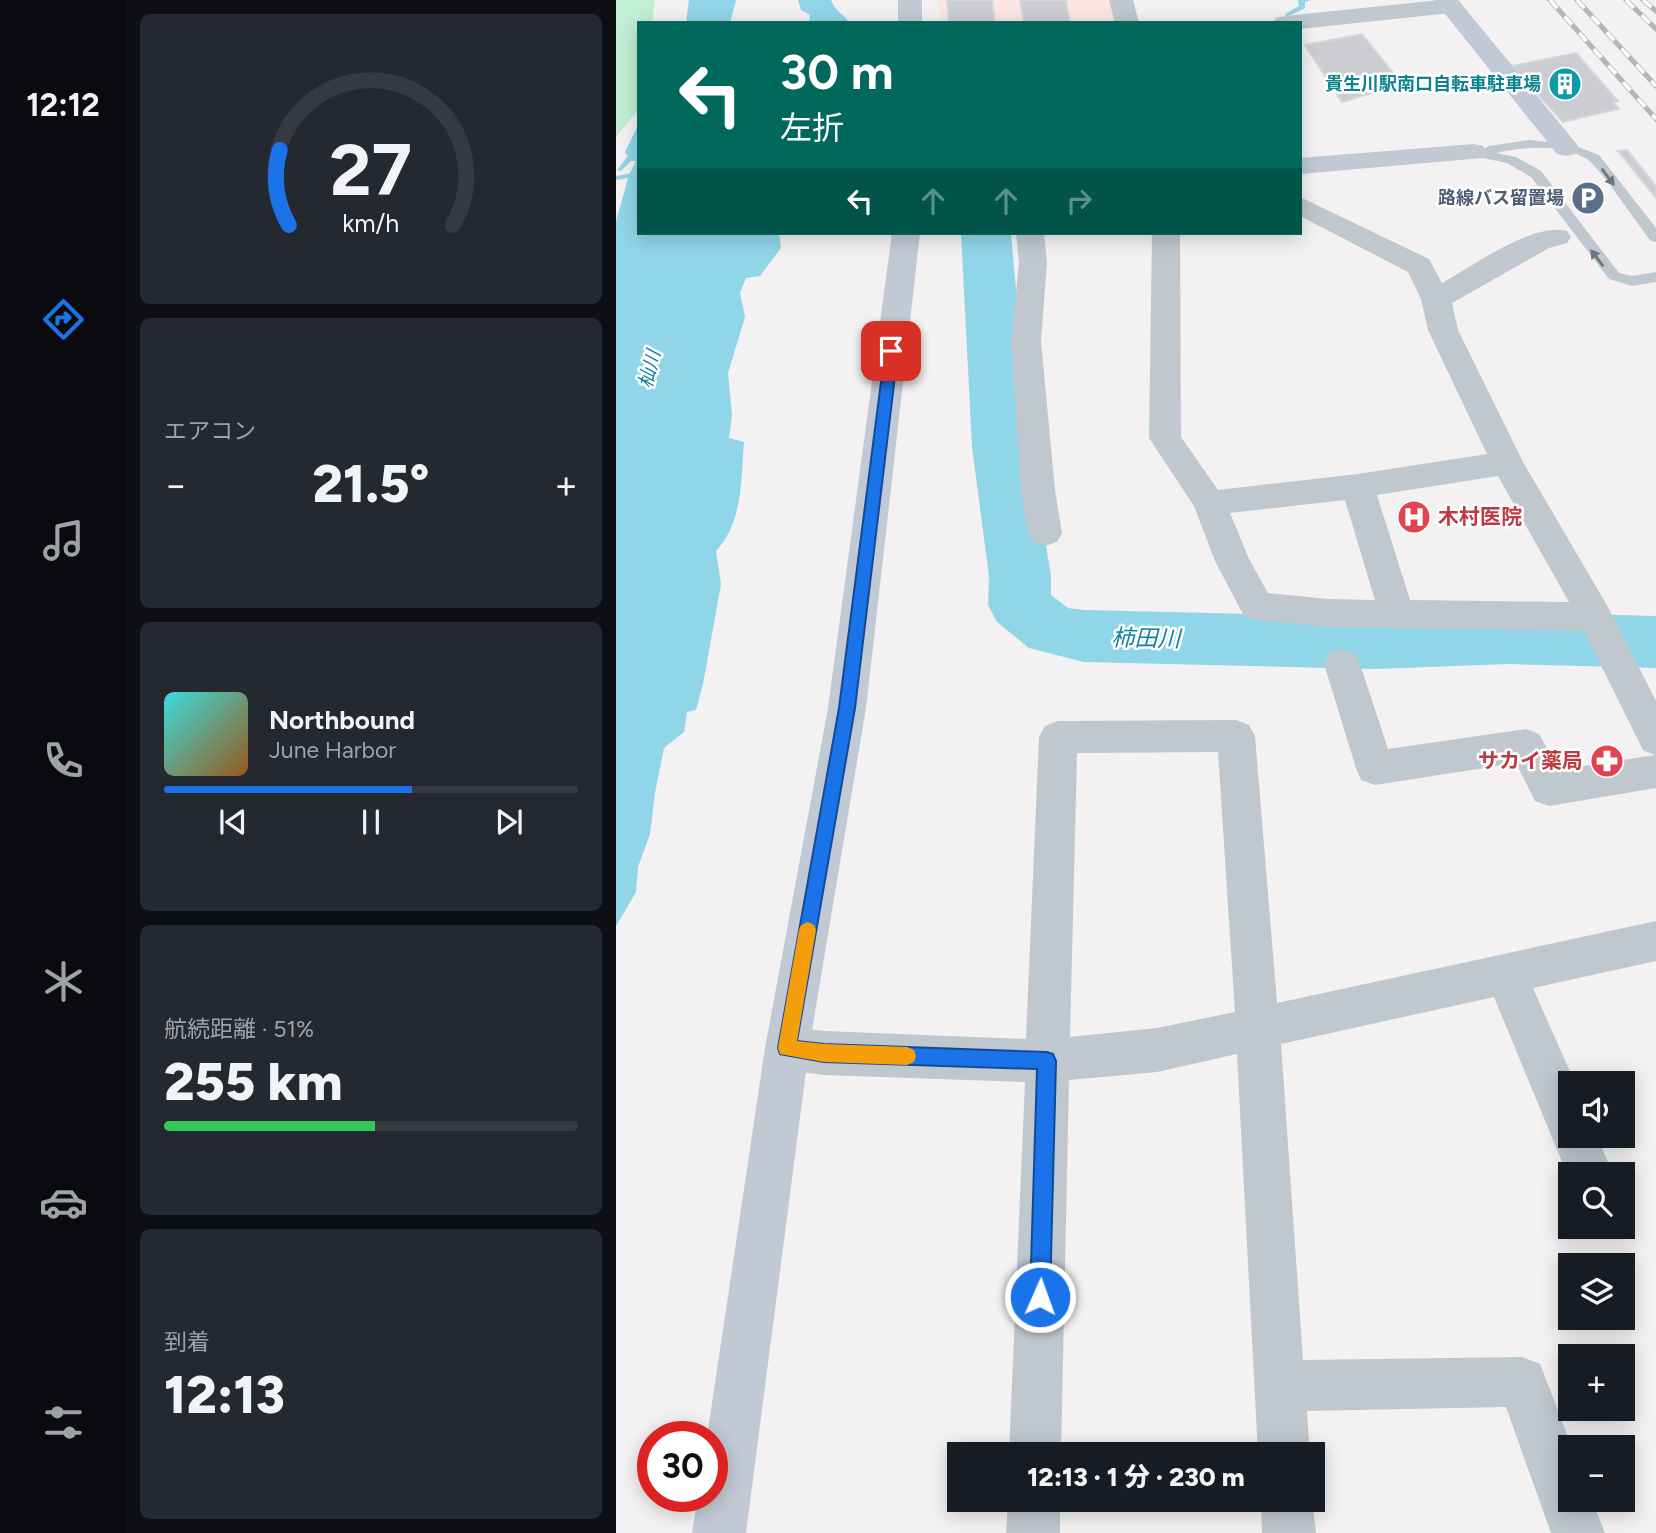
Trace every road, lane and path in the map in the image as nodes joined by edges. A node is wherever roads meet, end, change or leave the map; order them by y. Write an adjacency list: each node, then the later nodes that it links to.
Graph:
1 (910, 0): 4 (street)
2 (1121, 0): 5 (street)
3 (1448, 3): 6 (street); 7 (street)
4 (910, 21)
5 (1126, 21)
6 (1300, 21)
7 (1566, 148): 8 (lane); 10 (lane); 16 (lane, one-way to 16)
8 (1474, 152): 9 (street); 10 (lane)
9 (1302, 166)
10 (1536, 174): 17 (lane, one-way to 10)
11 (1302, 206): 18 (street)
12 (906, 235): 31 (street)
13 (1030, 235): 22 (street)
14 (1166, 235): 21 (street)
15 (1557, 237): 18 (street)
16 (1656, 238)
17 (1655, 278)
18 (1436, 299): 19 (street)
19 (1507, 463): 20 (street); 24 (street)
20 (1358, 486): 21 (street); 23 (street)
21 (1209, 503): 23 (street)
22 (1045, 533)
23 (1396, 612): 24 (street)
24 (1604, 635): 26 (street)
25 (1342, 664): 27 (street)
26 (1656, 740)
27 (1656, 771)
28 (1656, 941): 29 (street)
29 (1506, 974): 30 (street); 33 (street)
30 (1258, 1030): 32 (street); 32 (street); 34 (street)
31 (787, 1048): 32 (street); 39 (street)
32 (1047, 1061): 35 (street)
33 (1558, 1097)
34 (1279, 1386): 36 (street); 42 (street)
35 (1035, 1442)
36 (1283, 1442)
37 (1033, 1512): 40 (street)
38 (1288, 1512): 41 (street)
39 (719, 1533)
40 (1032, 1533)
41 (1289, 1533)
42 (1578, 1533)

